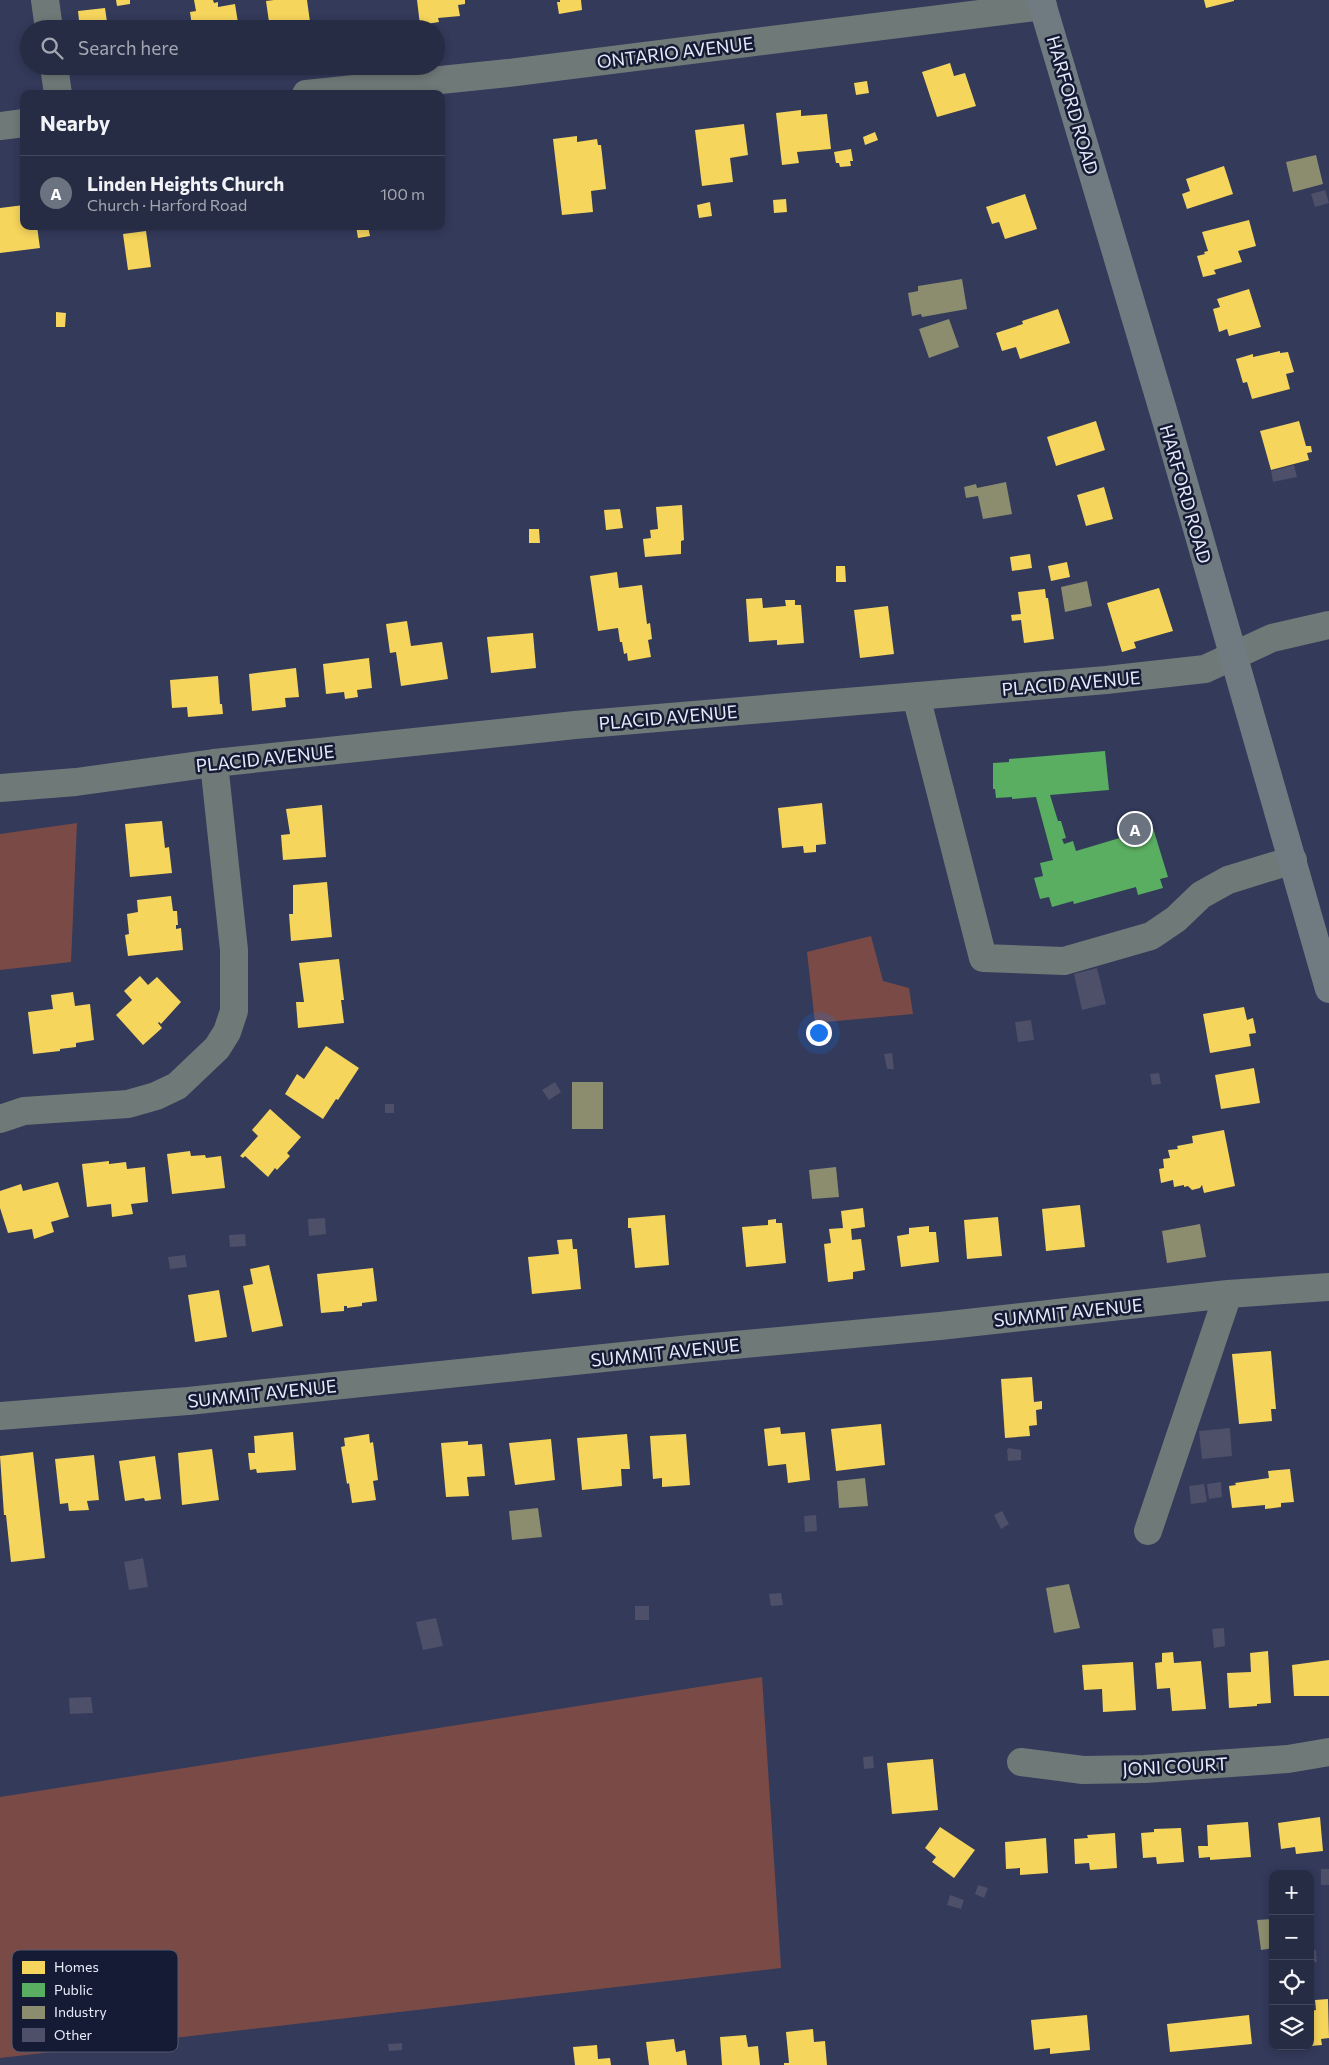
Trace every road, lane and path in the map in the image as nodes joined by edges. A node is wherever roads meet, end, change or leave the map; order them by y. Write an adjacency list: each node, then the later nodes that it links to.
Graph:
1 (45, 0): 3 (street)
2 (1042, 3): 6 (street, ONTARIO AVENUE); 10 (main road, HARFORD ROAD)
3 (48, 20)
4 (55, 75): 5 (street)
5 (57, 90)
6 (344, 90)
7 (20, 124): 8 (street)
8 (0, 126)
9 (1329, 625): 10 (street, PLACID AVENUE)
10 (1233, 656): 11 (street, PLACID AVENUE); 14 (main road, HARFORD ROAD)
11 (916, 696): 12 (street, PLACID AVENUE); 14 (street)
12 (214, 764): 13 (street, PLACID AVENUE); 16 (street)
13 (0, 788)
14 (1293, 860): 15 (main road, HARFORD ROAD)
15 (1329, 989)
16 (0, 1119)
17 (1329, 1287): 18 (street, SUMMIT AVENUE)
18 (1228, 1294): 19 (street, SUMMIT AVENUE); 20 (street)
19 (0, 1416)
20 (1148, 1531)
21 (1329, 1752): 22 (street, JONI COURT)
22 (1021, 1762)

